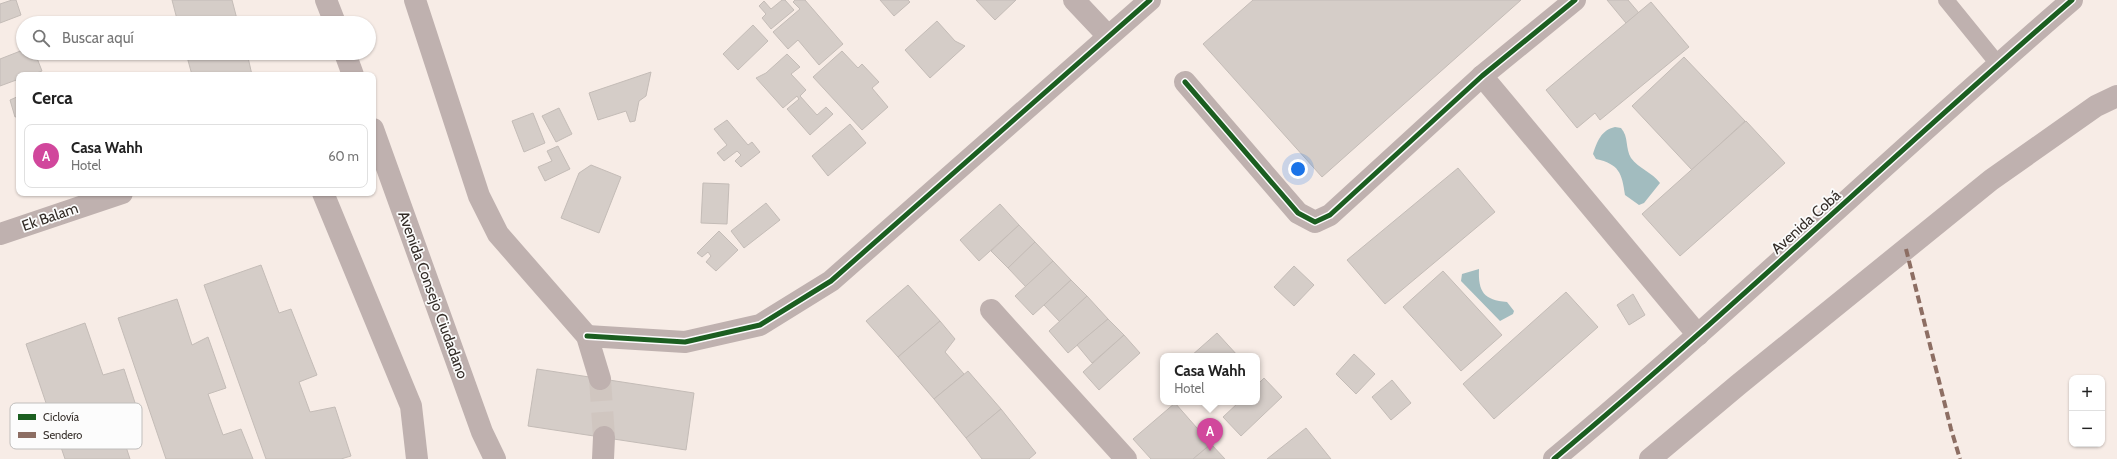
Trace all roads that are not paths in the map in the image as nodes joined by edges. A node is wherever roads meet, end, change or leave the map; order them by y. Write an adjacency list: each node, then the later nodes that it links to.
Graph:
1 (326, 0): 8 (street)
2 (415, 0): 22 (street)
3 (1074, 0): 9 (street)
4 (1150, 0): 9 (street)
5 (1575, 0): 13 (street)
6 (1946, 0): 11 (lane)
7 (2072, 0): 11 (street, Avenida Cobá)
8 (332, 16)
9 (1108, 36): 22 (street)
10 (348, 60): 12 (street)
11 (1998, 64): 21 (street, Avenida Cobá)
12 (352, 72)
13 (1482, 76): 14 (street); 21 (street)
14 (1185, 82)
15 (2117, 96): 30 (street)
16 (376, 137): 26 (street, Avenida Consejo Ciudadano)
17 (113, 196): 19 (street, Ek Balam)
18 (324, 196): 25 (street)
19 (0, 234)
20 (992, 310): 28 (street)
21 (1698, 335): 29 (street, Avenida Cobá)
22 (587, 336): 23 (street)
23 (600, 379)
24 (604, 437): 27 (street)
25 (418, 459)
26 (495, 459)
27 (603, 459)
28 (1126, 459)
29 (1554, 459)
30 (1650, 459)

